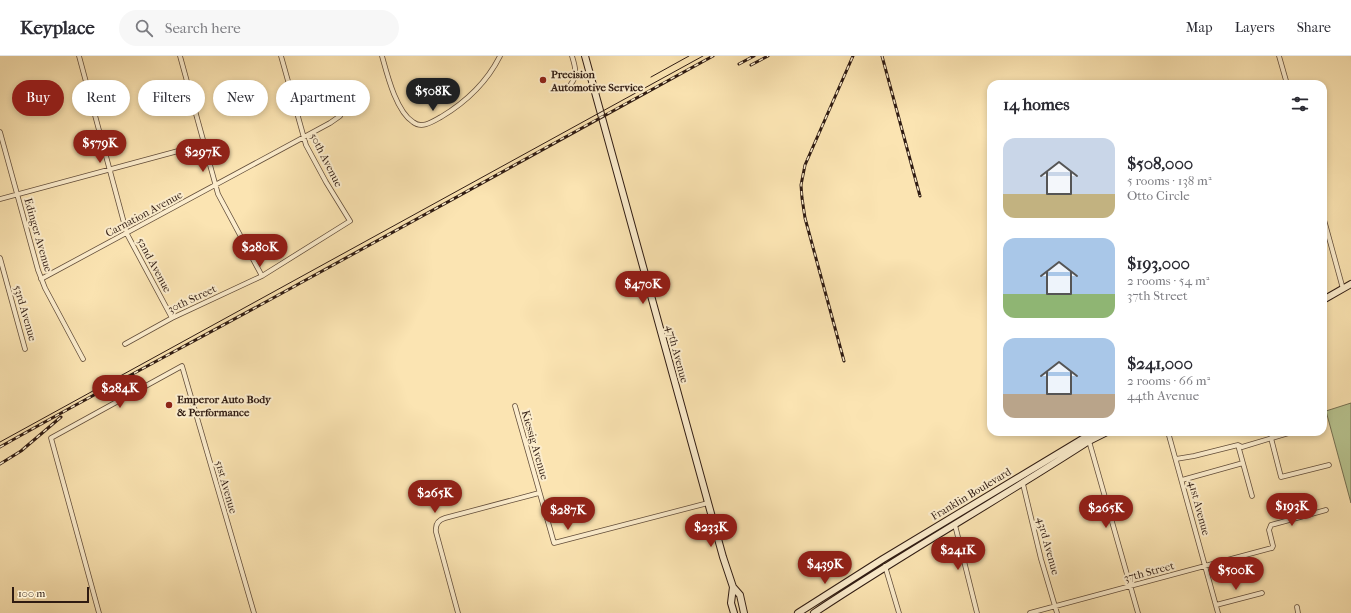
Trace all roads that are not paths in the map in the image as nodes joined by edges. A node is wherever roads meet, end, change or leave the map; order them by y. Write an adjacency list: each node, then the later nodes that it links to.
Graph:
1 (79, 56): 15 (street, 52nd Avenue)
2 (180, 56): 14 (street)
3 (281, 56): 13 (street, 50th Avenue)
4 (382, 56): 5 (street)
5 (500, 56)
6 (572, 56): 10 (street)
7 (585, 56): 47 (main road, 47th Avenue)
8 (1279, 56): 9 (street)
9 (1286, 80)
10 (571, 84)
11 (340, 116): 13 (street, Carnation Avenue)
12 (0, 132): 17 (street, Edinger Avenue)
13 (303, 138): 16 (street, Carnation Avenue); 19 (street, 50th Avenue)
14 (204, 144): 15 (street); 16 (street)
15 (110, 169): 17 (street); 21 (street, 52nd Avenue)
16 (215, 185): 21 (street, Carnation Avenue); 23 (street)
17 (17, 194): 18 (street); 24 (street, Edinger Avenue)
18 (0, 199)
19 (350, 222): 23 (street, 30th Street)
20 (1327, 231): 26 (street)
21 (127, 234): 24 (street, Carnation Avenue); 28 (street, 52nd Avenue)
22 (0, 258): 30 (street, 53rd Avenue)
23 (262, 276): 28 (street, 30th Street)
24 (41, 279): 31 (street, Edinger Avenue)
25 (1351, 284): 26 (main road)
26 (1343, 289): 27 (main road)
27 (1327, 298)
28 (172, 318): 29 (street, 30th Street)
29 (125, 344)
30 (25, 349)
31 (83, 360)
32 (515, 406): 45 (street, Kiessig Avenue)
33 (1087, 436): 53 (main road, Franklin Boulevard)
34 (1098, 436): 38 (main road, Franklin Boulevard)
35 (1169, 436): 40 (street, 41st Avenue)
36 (1278, 436): 37 (street)
37 (1271, 438): 39 (street); 42 (street)
38 (1089, 441): 44 (main road, Franklin Boulevard); 54 (street)
39 (1238, 445): 40 (street); 41 (street)
40 (1176, 459): 43 (street, 41st Avenue)
41 (1243, 463): 43 (street); 46 (street)
42 (1329, 465)
43 (1182, 480): 51 (street, 41st Avenue)
44 (1023, 484): 49 (main road, Franklin Boulevard); 59 (street, 43rd Avenue)
45 (540, 493): 47 (street, Kiessig Avenue); 63 (street)
46 (1252, 496)
47 (708, 503): 55 (main road, 47th Avenue)
48 (1326, 510): 51 (street, 37th Street)
49 (955, 525): 50 (main road, Franklin Boulevard); 69 (street)
50 (912, 550): 52 (main road, Franklin Boulevard); 53 (main road)
51 (1205, 565): 54 (street, 37th Street); 58 (street, 41st Avenue)
52 (885, 566): 57 (main road, Franklin Boulevard); 68 (street)
53 (862, 572): 57 (main road); 66 (main road, Franklin Boulevard)
54 (1131, 586): 59 (street, 37th Street); 72 (street)
55 (733, 587): 64 (main road, 47th Avenue); 65 (main road, 47th Avenue)
56 (1262, 593): 58 (street)
57 (830, 602): 67 (main road, Franklin Boulevard)
58 (1216, 605): 73 (street, 41st Avenue)
59 (1055, 606): 70 (street, 37th Street); 71 (street, 43rd Avenue)
60 (1296, 607): 74 (street)
61 (99, 613): 62 (street, 51st Avenue)
62 (254, 613)
63 (458, 613)
64 (734, 613)
65 (744, 613)
66 (798, 613)
67 (815, 613)
68 (899, 613)
69 (977, 613)
70 (1030, 613)
71 (1057, 613)
72 (1138, 613)
73 (1218, 613)
74 (1298, 613)

